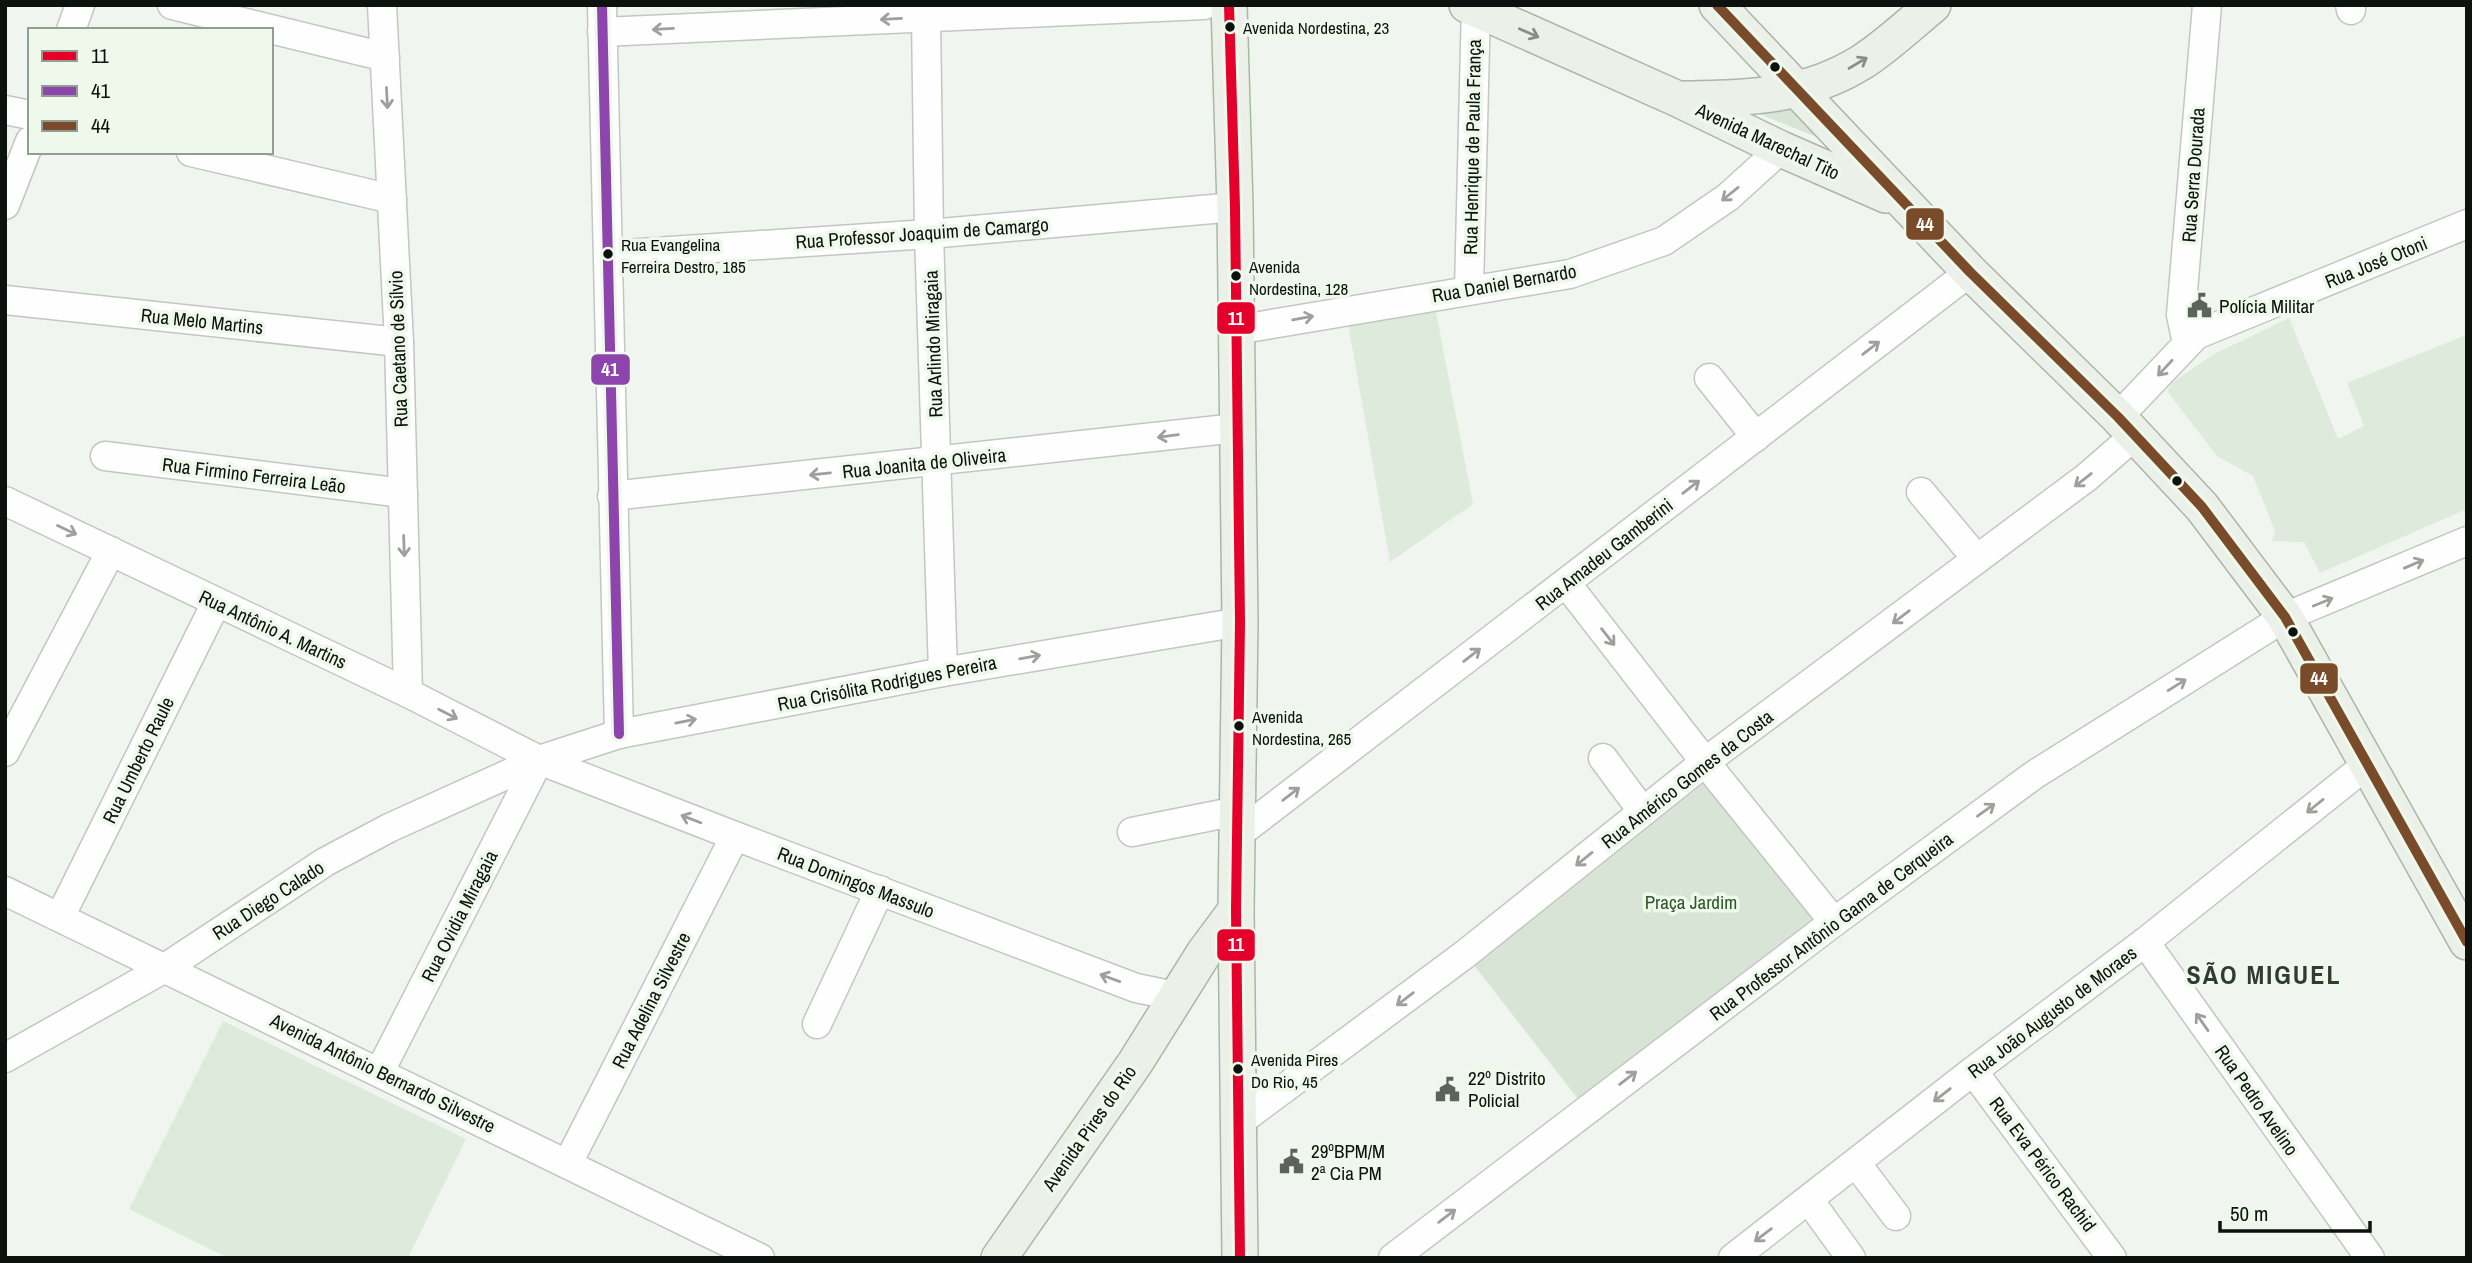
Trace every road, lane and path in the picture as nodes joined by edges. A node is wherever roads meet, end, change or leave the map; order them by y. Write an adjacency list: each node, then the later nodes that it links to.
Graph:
1 (80, 5): 12 (street)
2 (172, 5): 13 (street)
3 (382, 5): 15 (street, Rua Caetano de Sílvio)
4 (1204, 5): 10 (street)
5 (1229, 5): 26 (main road)
6 (1717, 5): 16 (main road)
7 (1933, 5): 16 (main road, one-way to 7)
8 (2207, 5): 35 (street, Rua Serra Dourada)
9 (1473, 7): 17 (main road, Avenida Marechal Tito, one-way to 17); 31 (street, Rua Henrique de Paula França)
10 (926, 17): 11 (street, one-way to 11); 28 (street, Rua Arlindo Miragaia)
11 (602, 18): 29 (street)
12 (72, 28)
13 (266, 28)
14 (273, 30): 15 (street)
15 (385, 57): 23 (street, Rua Caetano de Sílvio, one-way to 23)
16 (1796, 91): 17 (main road); 24 (main road)
17 (1678, 99): 21 (main road, Avenida Marechal Tito)
18 (5, 110): 19 (street)
19 (28, 115)
20 (28, 146): 25 (street)
21 (1782, 149): 24 (main road, Avenida Marechal Tito); 31 (street, Rua Daniel Bernardo, one-way to 31)
22 (199, 154): 23 (street)
23 (392, 200): 34 (street, Rua Caetano de Sílvio)
24 (1902, 201): 30 (main road, Avenida Marechal Tito)
25 (5, 205)
26 (1234, 207): 28 (street, Rua Professor Joaquim de Camargo); 33 (main road)
27 (2467, 225): 35 (street, Rua José Otoni)
28 (929, 234): 29 (street, Rua Professor Joaquim de Camargo); 41 (street, Rua Arlindo Miragaia)
29 (609, 255): 44 (street)
30 (1970, 272): 37 (main road, Avenida Marechal Tito); 39 (street, Rua Amadeu Gamberini, one-way to 30)
31 (1469, 289): 33 (street, Rua Daniel Bernardo, one-way to 31)
32 (5, 300): 34 (street, Rua Melo Martins)
33 (1236, 330): 38 (main road)
34 (398, 342): 43 (street, Rua Caetano de Sílvio)
35 (2187, 343): 37 (street, Rua José Otoni, one-way to 37)
36 (1709, 378): 39 (street)
37 (2126, 427): 48 (street, Rua Américo Gomes da Costa, one-way to 48); 51 (main road, Avenida Marechal Tito)
38 (1236, 428): 41 (street, Rua Joanita de Oliveira, one-way to 41); 52 (main road)
39 (1756, 437): 49 (street, Rua Amadeu Gamberini, one-way to 39)
40 (104, 456): 43 (street, Rua Firmino Ferreira Leão)
41 (937, 462): 44 (street, Rua Joanita de Oliveira, one-way to 44); 53 (street, Rua Arlindo Miragaia)
42 (1921, 492): 48 (street)
43 (403, 493): 54 (street, Rua Caetano de Sílvio, one-way to 54)
44 (612, 496): 55 (street)
45 (5, 500): 47 (street, Rua Antônio A. Martins, one-way to 47)
46 (2467, 541): 51 (street, Rua Professor Antônio Gama de Cerqueira, one-way to 46)
47 (111, 551): 50 (street, Rua Antônio A. Martins); 56 (street)
48 (1977, 559): 59 (street, Rua Américo Gomes da Costa, one-way to 59)
49 (1566, 583): 59 (street, one-way to 59); 62 (street, Rua Amadeu Gamberini, one-way to 49)
50 (216, 603): 54 (street, Rua Antônio A. Martins); 68 (street, Rua Umberto Raule)
51 (2286, 617): 60 (main road, Avenida Marechal Tito); 69 (street, Rua Professor Antônio Gama de Cerqueira, one-way to 51)
52 (1240, 622): 53 (street, Rua Crisólita Rodrigues Pereira, one-way to 52); 62 (main road)
53 (943, 672): 55 (street, Rua Crisólita Rodrigues Pereira, one-way to 53)
54 (408, 693): 58 (street, Rua Antônio A. Martins, one-way to 58)
55 (619, 734): 58 (street, Rua Crisólita Rodrigues Pereira)
56 (5, 752)
57 (1604, 758): 61 (street)
58 (539, 760): 64 (street, Rua Domingos Massulo, one-way to 58); 72 (street, Rua Diego Calado); 77 (street, Rua Ovidia Miragaia)
59 (1705, 762): 61 (street, Rua Américo Gomes da Costa); 69 (street)
60 (2369, 763): 70 (main road, Avenida Marechal Tito); 71 (street, Rua João Augusto de Moraes, one-way to 71)
61 (1643, 812): 79 (street, Rua Américo Gomes da Costa, one-way to 79)
62 (1237, 823): 63 (street); 67 (main road)
63 (1132, 832)
64 (735, 836): 65 (street, Rua Domingos Massulo); 80 (street, Rua Adelina Silvestre)
65 (880, 890): 74 (street, Rua Domingos Massulo, one-way to 65); 75 (street)
66 (5, 891): 68 (street, Avenida Antônio Bernardo Silvestre)
67 (1236, 910): 73 (main road); 74 (main road, Avenida Pires do Rio)
68 (60, 917): 72 (street, Avenida Antônio Bernardo Silvestre)
69 (1834, 922): 87 (street, Rua Professor Antônio Gama de Cerqueira, one-way to 69)
70 (2466, 938)
71 (2145, 942): 78 (street, Rua João Augusto de Moraes); 91 (street, Rua Pedro Avelino, one-way to 71)
72 (165, 968): 76 (street, Rua Diego Calado); 77 (street, Avenida Antônio Bernardo Silvestre)
73 (1238, 985): 74 (main road); 79 (main road)
74 (1175, 996): 85 (main road, Avenida Pires do Rio)
75 (817, 1024)
76 (5, 1058)
77 (380, 1071): 80 (street, Avenida Antônio Bernardo Silvestre)
78 (1973, 1071): 81 (street, Rua João Augusto de Moraes, one-way to 81); 90 (street, Rua Eva Périco Rachid)
79 (1239, 1122): 86 (main road)
80 (568, 1163): 84 (street, Avenida Antônio Bernardo Silvestre)
81 (1856, 1163): 82 (street, Rua João Augusto de Moraes); 83 (street)
82 (1809, 1200): 88 (street, Rua João Augusto de Moraes, one-way to 88); 89 (street)
83 (1896, 1216)
84 (760, 1258)
85 (999, 1258)
86 (1240, 1258)
87 (1392, 1258)
88 (1733, 1258)
89 (1851, 1258)
90 (2112, 1258)
91 (2370, 1258)

